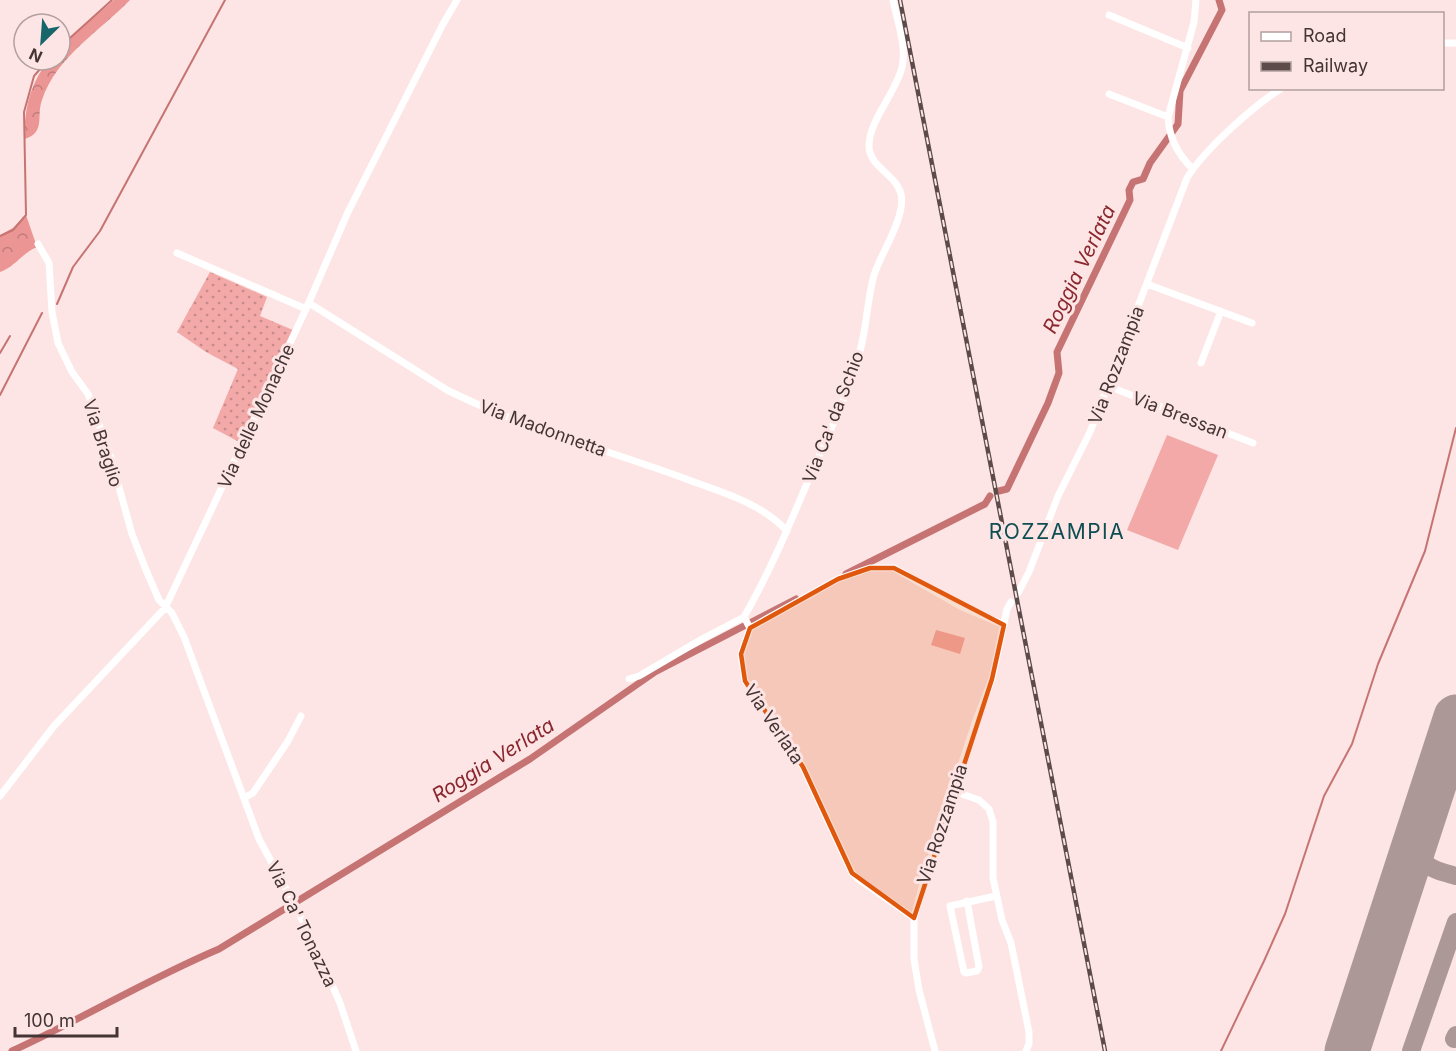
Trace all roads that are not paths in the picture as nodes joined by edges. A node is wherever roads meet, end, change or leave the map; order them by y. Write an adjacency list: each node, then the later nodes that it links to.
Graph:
1 (457, 0): 13 (street, Via delle Monache)
2 (893, 0): 19 (street, Via Ca' da Schio)
3 (1196, 0): 5 (street)
4 (1109, 15): 5 (street)
5 (1188, 48): 8 (street)
6 (1279, 90): 9 (street, Via Rozzampia)
7 (1109, 94): 8 (street)
8 (1168, 117): 9 (street)
9 (1193, 169): 12 (street, Via Rozzampia)
10 (38, 244): 22 (street, Via Braglio)
11 (177, 253): 13 (street)
12 (1148, 284): 14 (street); 17 (street, Via Rozzampia)
13 (307, 306): 19 (street, Via Madonnetta); 22 (street, Via delle Monache)
14 (1221, 311): 15 (street); 16 (street)
15 (1252, 323)
16 (1201, 363)
17 (1108, 386): 18 (street, Via Bressan); 20 (street, Via Rozzampia)
18 (1253, 443)
19 (787, 531): 23 (street, Via Ca' da Schio)
20 (1018, 593)
21 (1011, 602): 24 (street, Via Rozzampia)
22 (165, 608): 28 (street, Via delle Monache); 29 (street, Via Ca' Tonazza)
23 (747, 623): 24 (street); 25 (street); 32 (street, Via Verlata)
24 (1004, 625): 27 (street, Via Rozzampia)
25 (629, 679)
26 (301, 716): 29 (street)
27 (953, 791): 30 (street); 32 (street, Via Rozzampia)
28 (0, 796)
29 (244, 798): 33 (street, Via Ca' Tonazza)
30 (996, 896): 31 (street); 35 (street)
31 (967, 901): 31 (street)
32 (914, 918): 34 (street, Via Rozzampia)
33 (356, 1051)
34 (935, 1051)
35 (1026, 1051)

